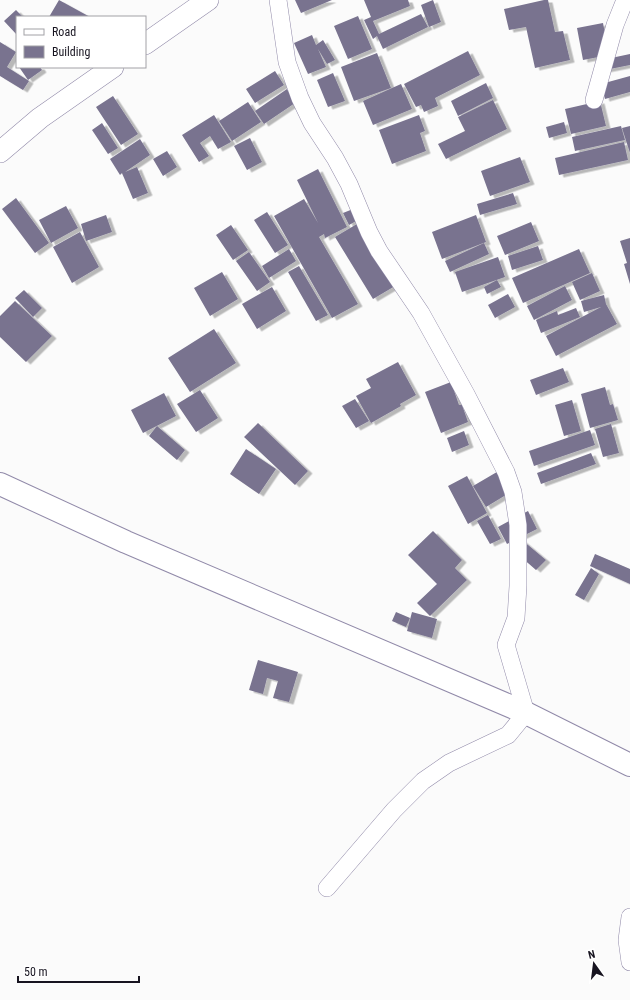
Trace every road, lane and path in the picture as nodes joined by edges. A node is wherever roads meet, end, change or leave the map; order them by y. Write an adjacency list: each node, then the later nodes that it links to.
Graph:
1 (208, 0): 4 (street)
2 (278, 0): 9 (street)
3 (625, 0): 6 (street)
4 (146, 43)
5 (112, 68): 7 (street)
6 (594, 100)
7 (0, 152)
8 (0, 484): 9 (main road)
9 (526, 713): 10 (main road); 11 (street)
10 (630, 765)
11 (328, 888)
12 (630, 917): 13 (street)
13 (630, 962)

